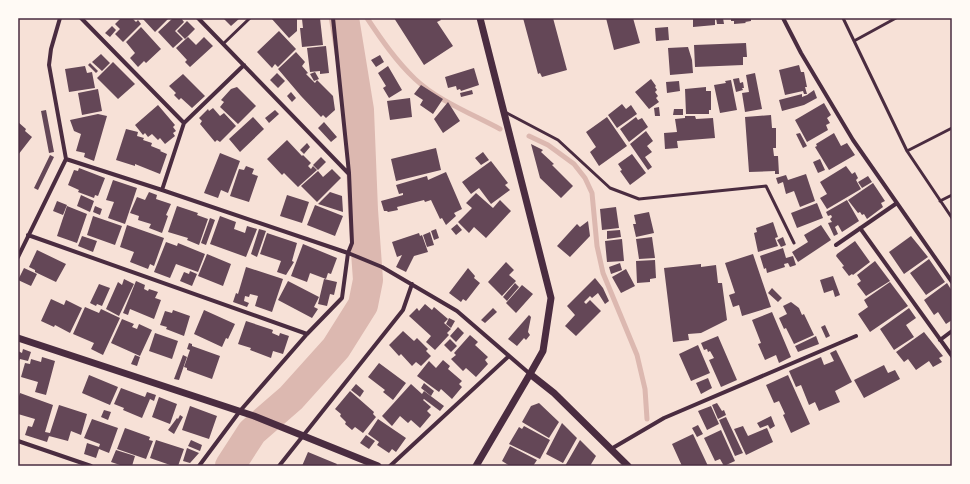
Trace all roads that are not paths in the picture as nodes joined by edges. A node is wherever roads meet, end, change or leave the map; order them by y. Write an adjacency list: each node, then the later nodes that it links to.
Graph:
1 (60, 18): 17 (street)
2 (81, 18): 14 (street)
3 (198, 18): 11 (street)
4 (250, 18): 11 (lane)
5 (333, 18): 18 (street)
6 (480, 18): 13 (street)
7 (783, 18): 22 (street)
8 (843, 18): 10 (lane)
9 (896, 18): 10 (lane)
10 (854, 41): 16 (lane)
11 (223, 44): 12 (street)
12 (244, 65): 14 (street); 18 (street)
13 (504, 111): 26 (lane); 39 (street)
14 (184, 123): 19 (street)
15 (952, 128): 16 (lane)
16 (907, 151): 21 (lane)
17 (66, 159): 19 (street); 25 (street)
18 (348, 173): 28 (street)
19 (162, 190): 28 (street)
20 (952, 195): 21 (lane)
21 (940, 201): 23 (lane)
22 (897, 203): 24 (street); 30 (street)
23 (952, 218)
24 (860, 228): 27 (street); 36 (street)
25 (28, 235): 29 (street); 33 (street)
26 (794, 243)
27 (836, 245)
28 (348, 253): 31 (street); 33 (street)
29 (18, 256)
30 (952, 282)
31 (412, 284): 37 (street); 41 (street)
32 (952, 331): 36 (street)
33 (307, 334): 40 (street)
34 (856, 336): 43 (street)
35 (18, 338): 40 (street)
36 (940, 340): 38 (street)
37 (509, 356): 39 (street); 50 (street)
38 (952, 356)
39 (530, 374): 43 (street); 51 (street)
40 (240, 411): 41 (street); 47 (street)
41 (303, 435): 48 (street); 49 (street)
42 (18, 441): 44 (street)
43 (611, 449): 52 (street)
44 (76, 461): 45 (street); 46 (street)
45 (74, 466)
46 (91, 466)
47 (199, 466)
48 (279, 466)
49 (378, 466)
50 (390, 466)
51 (476, 466)
52 (628, 466)

